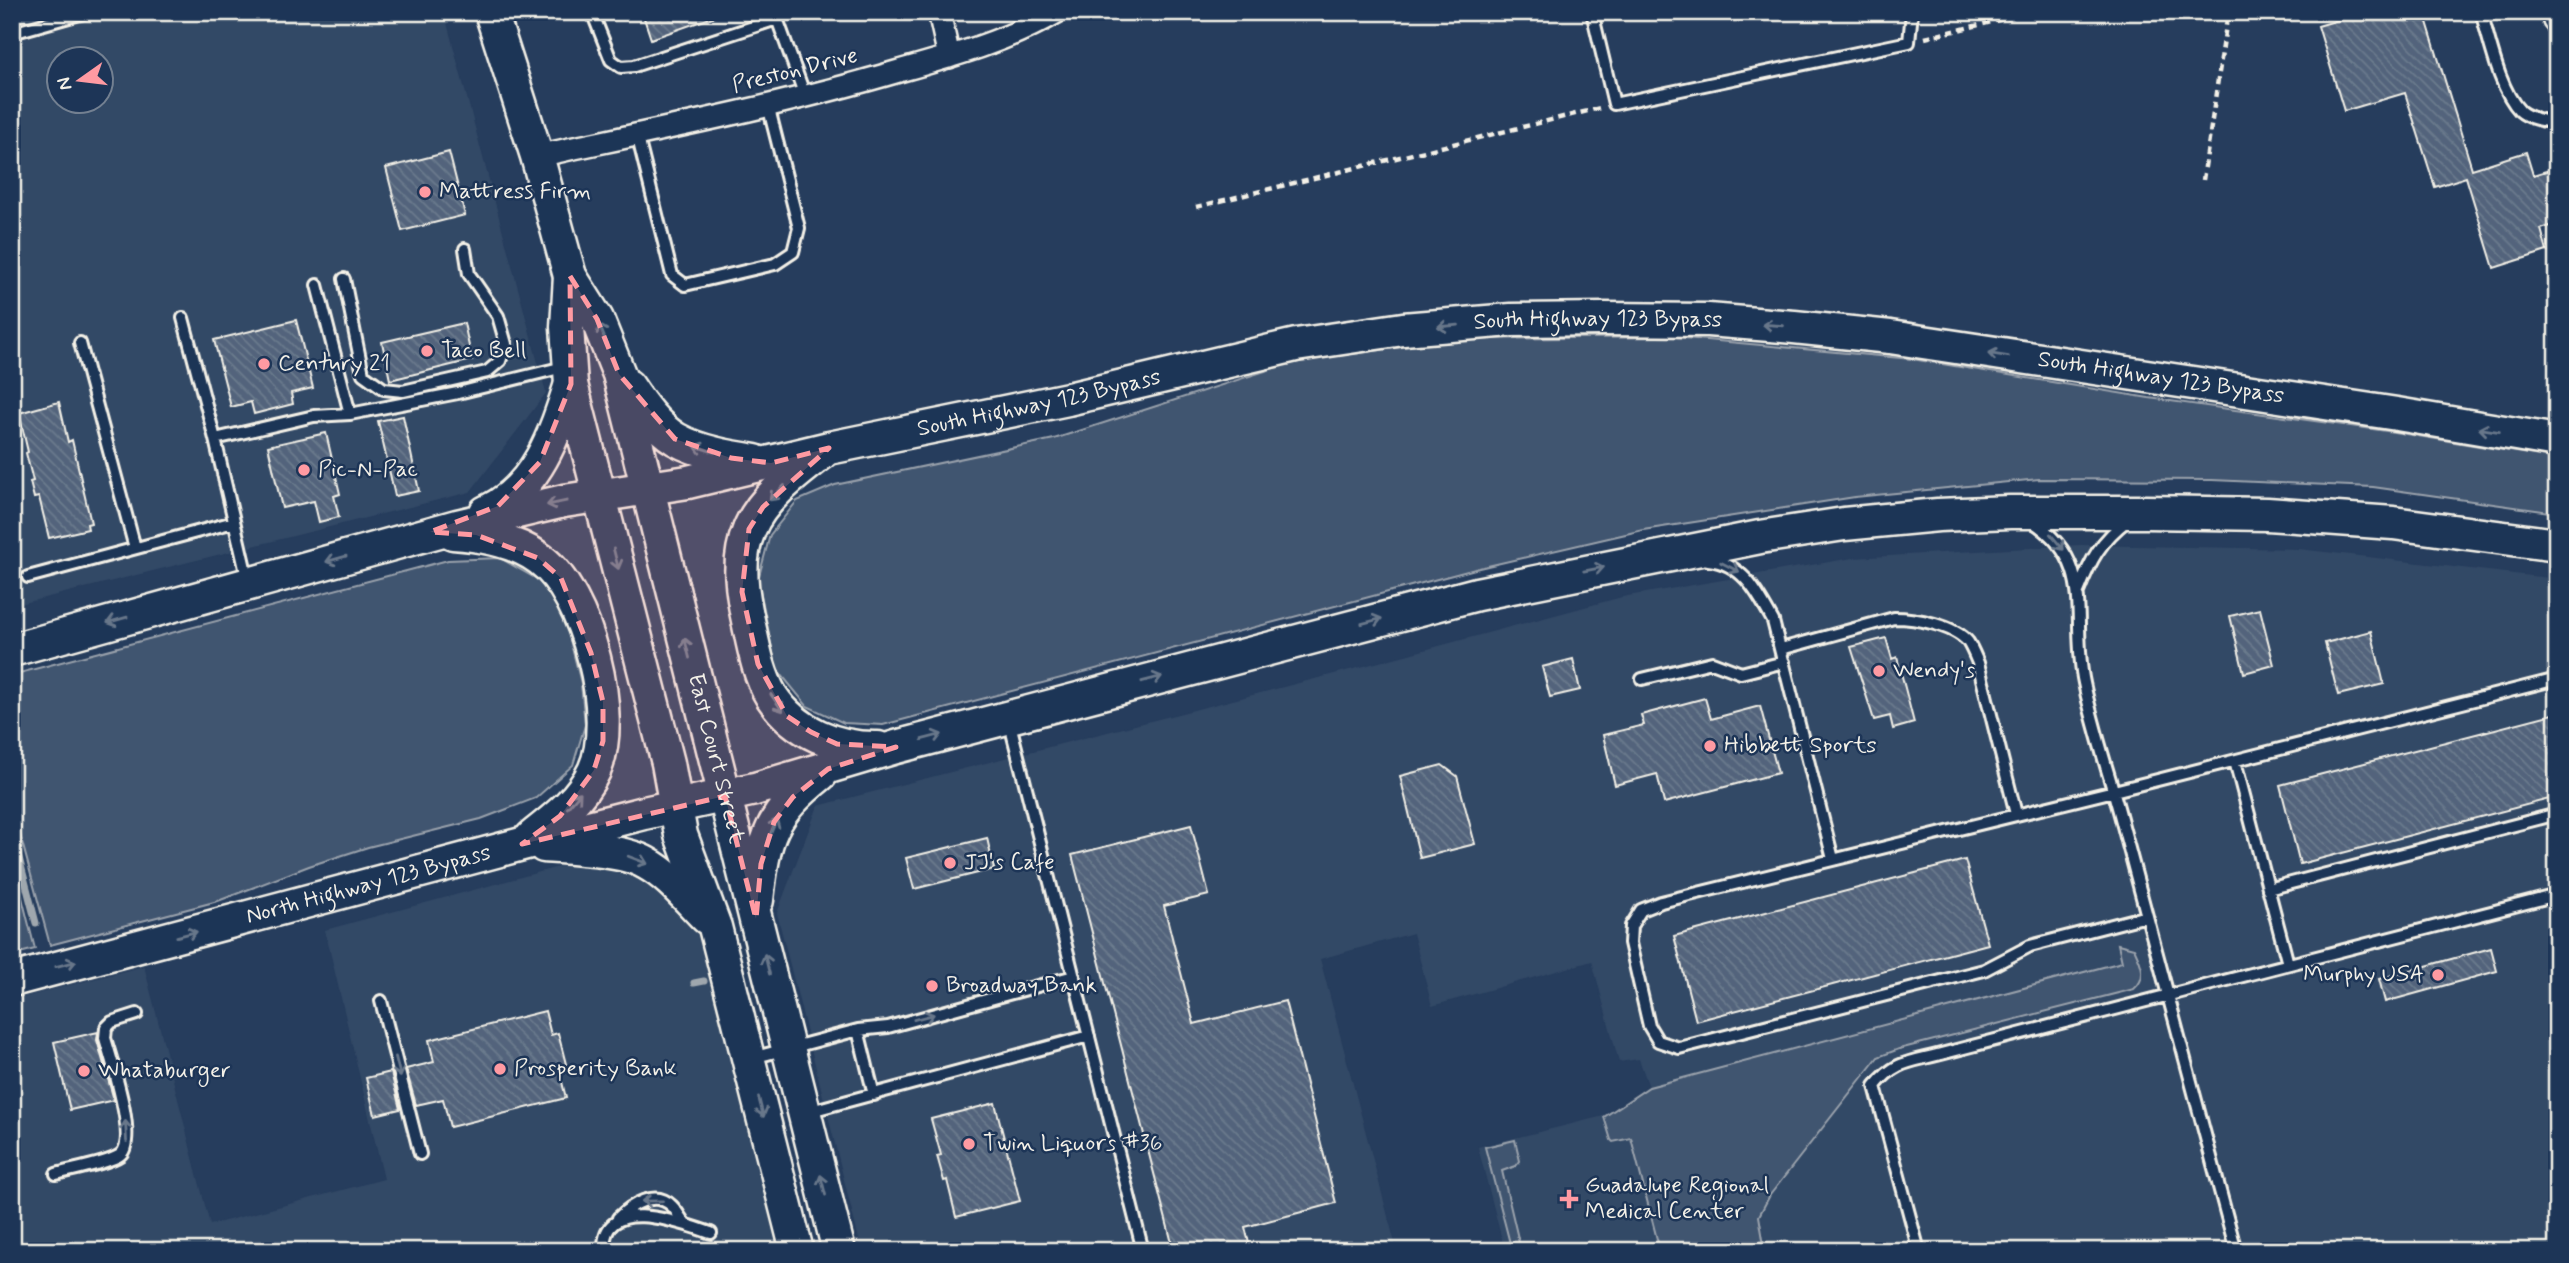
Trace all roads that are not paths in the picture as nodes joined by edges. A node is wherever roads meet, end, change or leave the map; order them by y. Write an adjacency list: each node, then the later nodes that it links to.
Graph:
1 (88, 12): 12 (lane)
2 (491, 12): 18 (main road, East Court Street)
3 (593, 12): 10 (lane)
4 (939, 12): 13 (street)
5 (1057, 12): 13 (street, Preston Drive)
6 (1592, 12): 7 (lane)
7 (1912, 12)
8 (2481, 12): 16 (lane)
9 (2555, 12): 11 (main road)
10 (776, 16): 14 (lane)
11 (2557, 19)
12 (12, 33)
13 (949, 57): 14 (street, Preston Drive)
14 (805, 96): 15 (street, Preston Drive)
15 (768, 105): 17 (street, Preston Drive); 17 (lane)
16 (2557, 123)
17 (637, 134): 18 (street, Preston Drive)
18 (537, 156): 20 (main road, East Court Street)
19 (465, 249): 21 (lane)
20 (570, 276): 25 (main road, East Court Street, one-way to 20); 26 (main road, East Court Street)
21 (344, 279)
22 (317, 285): 27 (lane)
23 (183, 318): 29 (lane)
24 (80, 343): 39 (lane)
25 (620, 374): 31 (main road, one-way to 25); 32 (main road, East Court Street)
26 (570, 375): 27 (lane); 33 (main road, East Court Street); 37 (main road)
27 (350, 414): 29 (lane)
28 (2549, 437): 30 (main road, South Highway 123 Bypass, one-way to 30)
29 (215, 439): 36 (lane)
30 (829, 448): 31 (main road, South Highway 123 Bypass); 50 (main road, one-way to 50)
31 (771, 463): 32 (main road, South Highway 123 Bypass)
32 (648, 489): 33 (main road); 54 (main road, East Court Street, one-way to 32)
33 (600, 495): 37 (main road, one-way to 37); 55 (main road, East Court Street, one-way to 55)
34 (2010, 512): 35 (main road); 40 (main road); 43 (lane, one-way to 43)
35 (2146, 512): 38 (main road); 43 (lane)
36 (234, 522): 39 (lane); 42 (lane)
37 (444, 529): 42 (main road, one-way to 42); 58 (main road, one-way to 37)
38 (2557, 545)
39 (135, 548): 41 (lane)
40 (1663, 555): 44 (lane, one-way to 44); 49 (main road, one-way to 40)
41 (27, 577)
42 (249, 584): 45 (main road, one-way to 45)
43 (2078, 592): 53 (lane)
44 (1780, 645): 46 (lane); 56 (lane)
45 (12, 650)
46 (1784, 662): 48 (lane); 59 (lane)
47 (2557, 678): 51 (lane)
48 (1642, 680)
49 (1009, 717): 50 (main road, one-way to 49); 66 (lane)
50 (896, 747): 52 (main road)
51 (2235, 761): 53 (lane); 60 (lane)
52 (828, 769): 54 (main road); 63 (main road, one-way to 52)
53 (2114, 792): 56 (lane); 62 (lane)
54 (725, 796): 55 (main road, North Highway 123 Bypass); 63 (main road, East Court Street)
55 (676, 806): 58 (main road, North Highway 123 Bypass); 64 (main road, East Court Street)
56 (2016, 814): 59 (lane)
57 (2557, 814): 60 (lane)
58 (522, 844): 64 (main road, one-way to 64); 67 (main road, North Highway 123 Bypass, one-way to 58)
59 (1833, 859): 62 (lane)
60 (2269, 889): 65 (lane)
61 (2557, 895): 65 (lane)
62 (2147, 916): 68 (lane)
63 (756, 919): 73 (main road, East Court Street, one-way to 63)
64 (716, 927): 74 (main road, East Court Street)
65 (2288, 964): 68 (lane)
66 (1074, 976): 71 (lane, one-way to 66); 72 (lane)
67 (12, 980)
68 (2169, 995): 86 (lane); 87 (lane)
69 (381, 1001): 77 (lane, one-way to 77)
70 (137, 1014): 78 (lane, one-way to 70)
71 (858, 1030): 73 (lane); 75 (lane)
72 (1089, 1036): 75 (lane); 85 (lane)
73 (788, 1049): 74 (lane); 76 (main road, East Court Street)
74 (749, 1059): 83 (main road, East Court Street, one-way to 83)
75 (874, 1095): 76 (lane)
76 (804, 1113): 84 (main road, East Court Street, one-way to 76)
77 (420, 1154)
78 (56, 1174)
79 (615, 1221): 80 (lane); 80 (lane, one-way to 79); 82 (lane)
80 (685, 1224): 81 (lane)
81 (711, 1233)
82 (604, 1251)
83 (797, 1251)
84 (839, 1251)
85 (1143, 1251)
86 (1919, 1251)
87 (2236, 1251)

